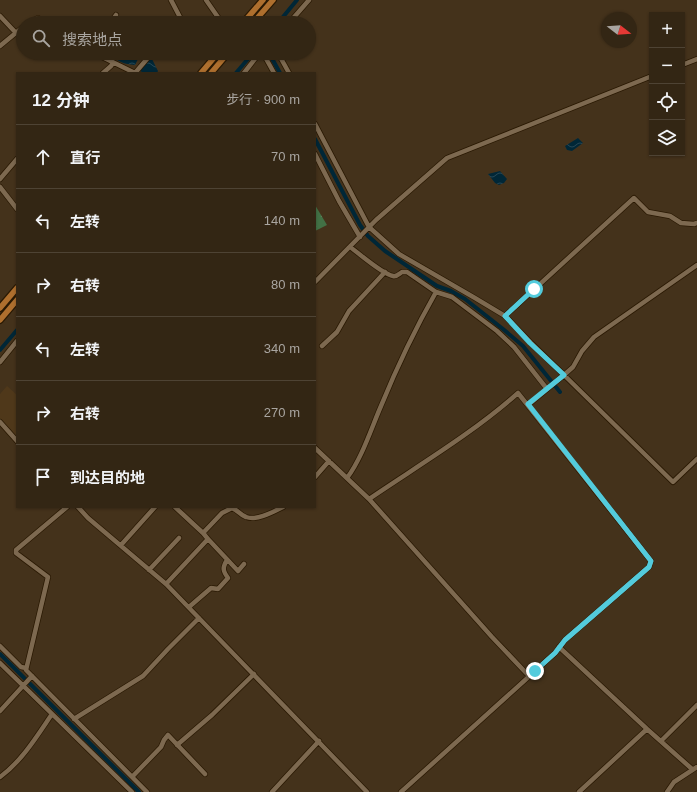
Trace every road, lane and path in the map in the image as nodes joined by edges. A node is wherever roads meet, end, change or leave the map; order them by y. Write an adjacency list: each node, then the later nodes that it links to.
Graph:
1 (171, 0): 7 (street)
2 (206, 0): 8 (street)
3 (263, 0): 9 (main road)
4 (273, 0): 10 (main road)
5 (309, 0): 11 (street)
6 (0, 16): 12 (street)
7 (179, 16)
8 (217, 16)
9 (249, 16)
10 (259, 16)
11 (296, 16)
12 (16, 33): 13 (street)
13 (0, 46)
14 (697, 59): 23 (street)
15 (107, 60): 22 (street)
16 (146, 60): 26 (street)
17 (212, 60): 27 (main road)
18 (222, 60): 28 (main road)
19 (254, 60): 29 (street)
20 (267, 60): 30 (street)
21 (282, 60): 31 (street)
22 (113, 63): 24 (street); 25 (street)
23 (685, 63)
24 (104, 72)
25 (133, 72)
26 (136, 72)
27 (202, 72)
28 (211, 72)
29 (245, 72)
30 (273, 72)
31 (288, 72)
32 (649, 77): 40 (street)
33 (316, 126): 40 (street)
34 (316, 156): 41 (street)
35 (16, 160): 36 (street)
36 (0, 179)
37 (0, 187): 38 (street)
38 (16, 208)
39 (697, 223): 50 (street)
40 (369, 228): 41 (street); 50 (street)
41 (360, 236): 42 (street)
42 (350, 247): 44 (street); 45 (street)
43 (697, 265): 55 (street)
44 (385, 272): 47 (street); 53 (street)
45 (316, 281)
46 (16, 289): 49 (main road)
47 (436, 292): 56 (street); 64 (street)
48 (16, 301): 51 (main road)
49 (0, 308)
50 (505, 316): 55 (street)
51 (0, 320)
52 (16, 342): 54 (street)
53 (322, 346)
54 (0, 362)
55 (564, 375): 56 (street); 61 (street)
56 (547, 389): 57 (street)
57 (528, 404): 65 (street); 84 (street)
58 (0, 422): 59 (street)
59 (16, 439)
60 (316, 449): 62 (street)
61 (697, 459)
62 (329, 461): 63 (street); 64 (street)
63 (316, 476)
64 (347, 478): 65 (street)
65 (369, 499): 88 (street)
66 (67, 508): 86 (street)
67 (79, 508): 76 (street)
68 (153, 508): 76 (street)
69 (176, 508): 73 (street)
70 (232, 508): 72 (street)
71 (232, 508): 73 (street)
72 (281, 508)
73 (203, 533): 75 (street)
74 (179, 538): 79 (street)
75 (208, 540): 77 (street); 80 (street)
76 (121, 545): 79 (street)
77 (227, 560): 78 (street); 81 (street)
78 (244, 564)
79 (150, 570): 80 (street)
80 (166, 584): 81 (street)
81 (189, 607): 82 (street)
82 (200, 618): 87 (street); 94 (street)
83 (0, 646): 86 (street)
84 (559, 647): 88 (street); 95 (street)
85 (0, 663): 90 (street)
86 (26, 668): 89 (street)
87 (254, 674): 96 (street); 98 (street)
88 (529, 676): 107 (street)
89 (31, 677): 90 (street); 94 (street)
90 (24, 686): 92 (street); 93 (street)
91 (697, 705): 97 (street)
92 (0, 711)
93 (52, 714): 101 (street); 103 (street)
94 (74, 718): 102 (street)
95 (647, 729): 97 (street); 108 (street)
96 (319, 741): 105 (street); 106 (street)
97 (661, 742): 99 (street)
98 (177, 745): 100 (street); 102 (street)
99 (695, 768): 109 (street)
100 (205, 774)
101 (0, 777)
102 (132, 777): 104 (street)
103 (132, 792)
104 (147, 792)
105 (272, 792)
106 (367, 792)
107 (401, 792)
108 (579, 792)
109 (667, 792)

